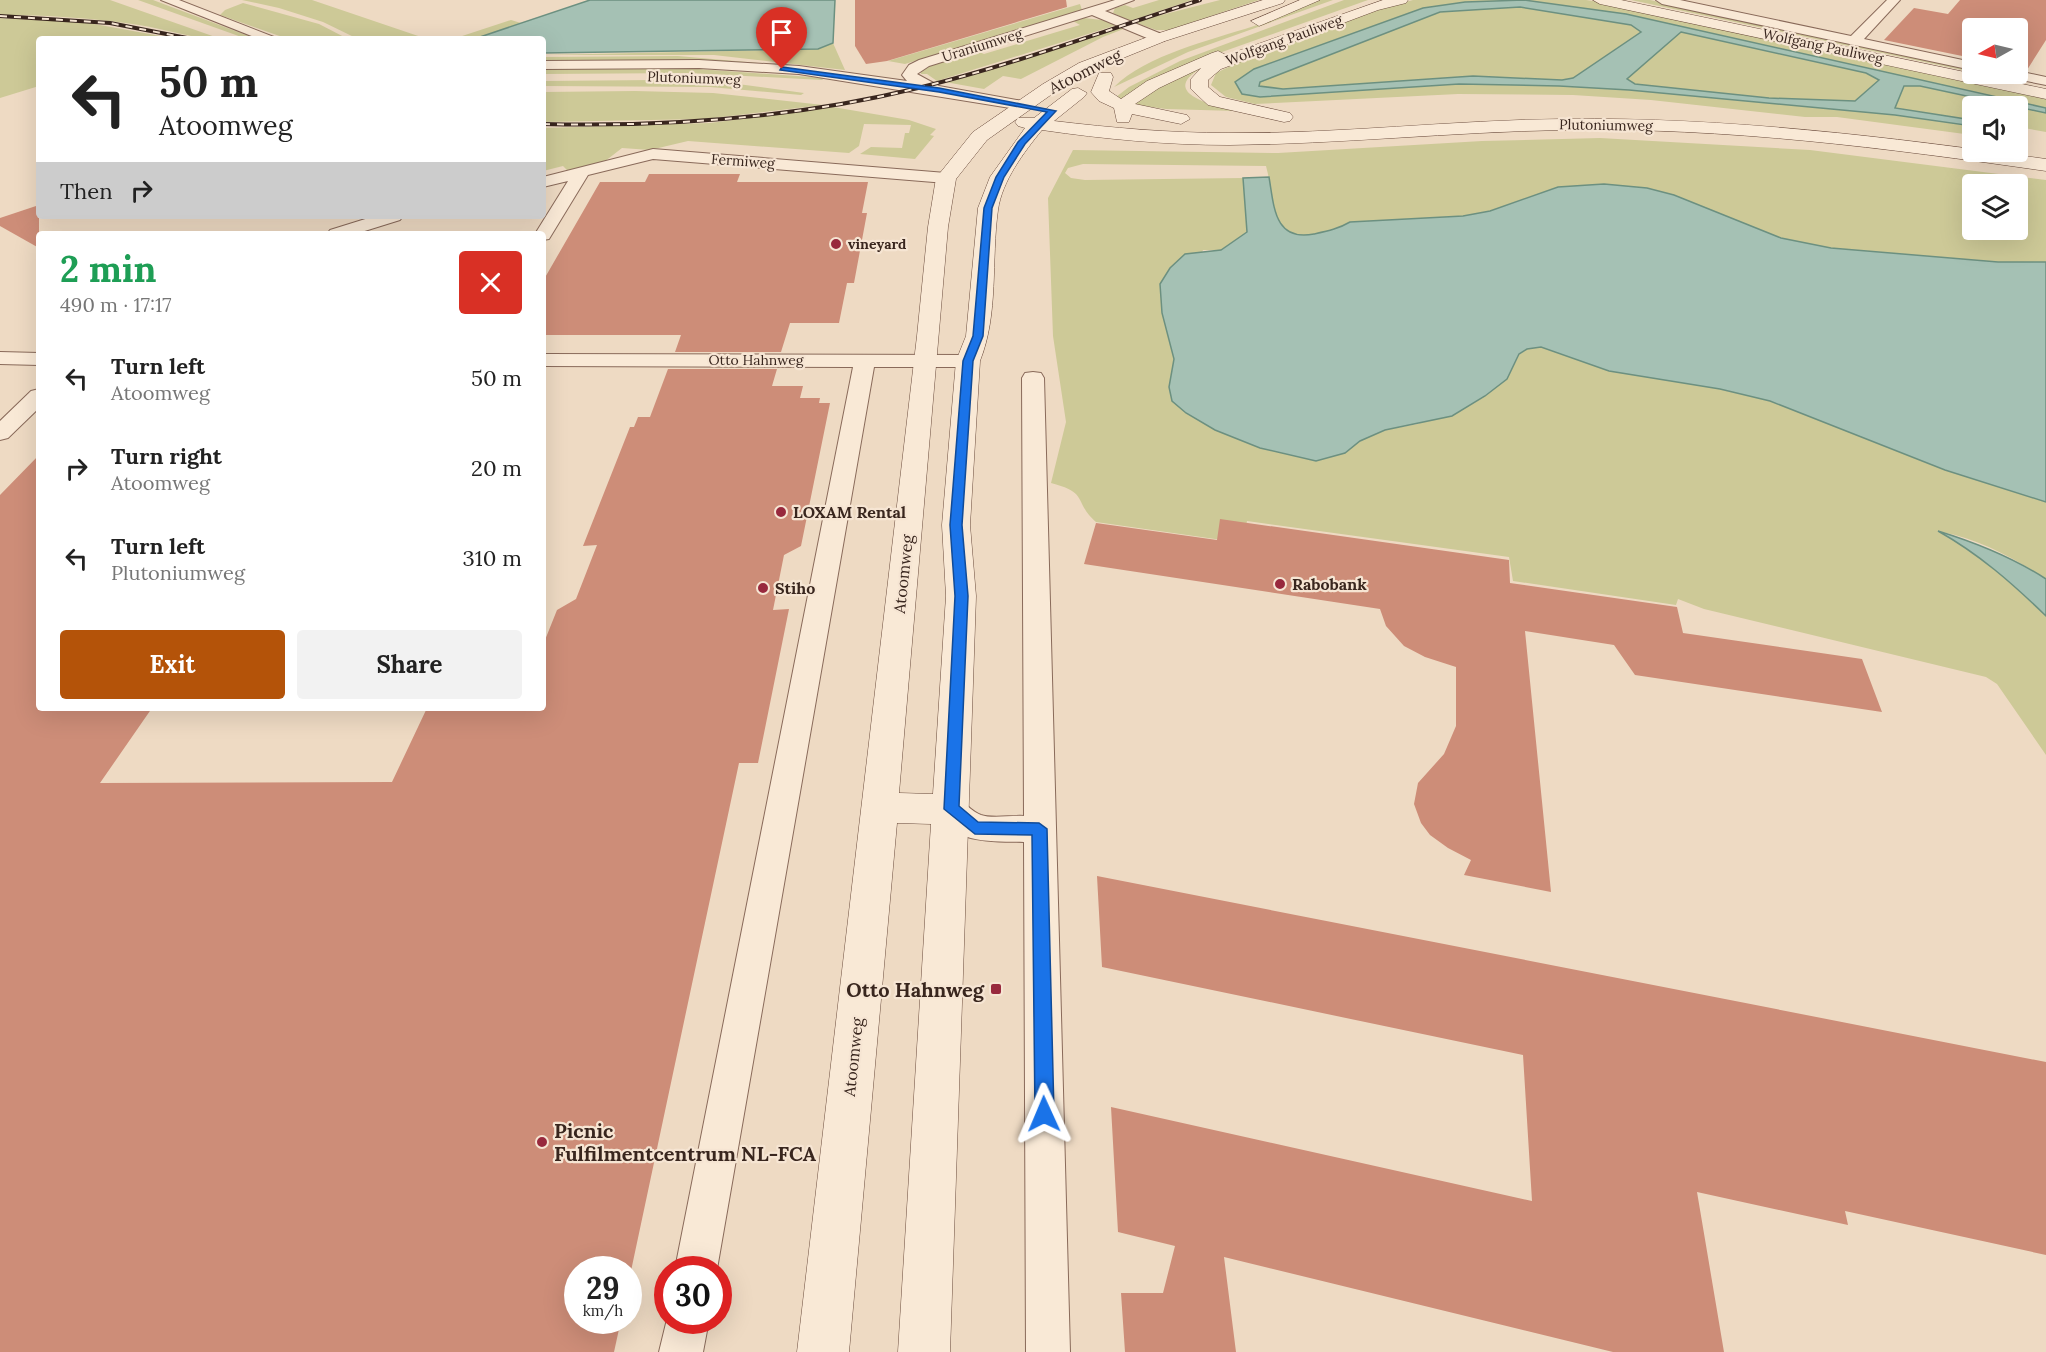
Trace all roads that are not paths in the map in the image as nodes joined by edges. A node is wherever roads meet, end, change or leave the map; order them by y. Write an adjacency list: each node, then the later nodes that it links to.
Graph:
1 (167, 0): 12 (street)
2 (1128, 0): 11 (street, Uraniumweg)
3 (1278, 0): 13 (main road, Atoomweg)
4 (1313, 0): 18 (main road, Atoomweg)
5 (1378, 0): 25 (main road, Wolfgang Pauliweg)
6 (1401, 0): 29 (main road, Wolfgang Pauliweg)
7 (1600, 0): 22 (main road, Wolfgang Pauliweg)
8 (1623, 0): 22 (main road, Wolfgang Pauliweg)
9 (1662, 0): 14 (street)
10 (1894, 0): 14 (street)
11 (1093, 10): 13 (street); 21 (street, Uraniumweg)
12 (264, 36)
13 (1159, 38): 26 (main road, Atoomweg)
14 (1854, 41): 15 (street)
15 (1962, 64)
16 (546, 65): 21 (street, Plutoniumweg)
17 (546, 77): 23 (street, Plutoniumweg)
18 (1105, 77): 25 (main road); 28 (main road, Atoomweg)
19 (2028, 77): 20 (street)
20 (2046, 81)
21 (939, 90): 26 (street, Plutoniumweg)
22 (2046, 92)
23 (890, 99)
24 (1529, 108): 31 (main road, Plutoniumweg)
25 (1123, 112): 28 (main road, Plutoniumweg); 29 (main road, Plutoniumweg); 30 (main road, Plutoniumweg)
26 (1005, 113): 28 (main road, Plutoniumweg); 36 (main road, Atoomweg)
27 (1307, 116): 29 (main road, Plutoniumweg)
28 (1045, 117): 30 (main road, Plutoniumweg); 46 (main road, Atoomweg)
29 (1284, 117)
30 (1164, 138): 34 (main road, Plutoniumweg)
31 (1962, 141)
32 (2028, 149): 33 (main road)
33 (2046, 152)
34 (2046, 165)
35 (581, 174): 36 (street, Fermiweg); 37 (street, Fermiweg); 40 (street)
36 (946, 178): 45 (main road, Atoomweg)
37 (546, 181)
38 (384, 219): 39 (street)
39 (346, 231)
40 (545, 231)
41 (0, 358): 42 (street)
42 (36, 359)
43 (546, 360): 44 (street, Otto Hahnweg)
44 (864, 360): 45 (street, Otto Hahnweg); 53 (street)
45 (926, 360): 46 (street, Otto Hahnweg); 50 (main road, Atoomweg)
46 (968, 361): 51 (main road, Atoomweg)
47 (1033, 378): 52 (street)
48 (36, 399): 49 (street)
49 (0, 433)
50 (879, 808): 51 (main road); 56 (main road, Atoomweg)
51 (951, 809): 52 (street); 57 (main road, Atoomweg)
52 (1039, 829): 58 (street)
53 (698, 1256)
54 (684, 1334): 55 (street)
55 (681, 1352)
56 (823, 1352)
57 (924, 1352)
58 (1048, 1352)

